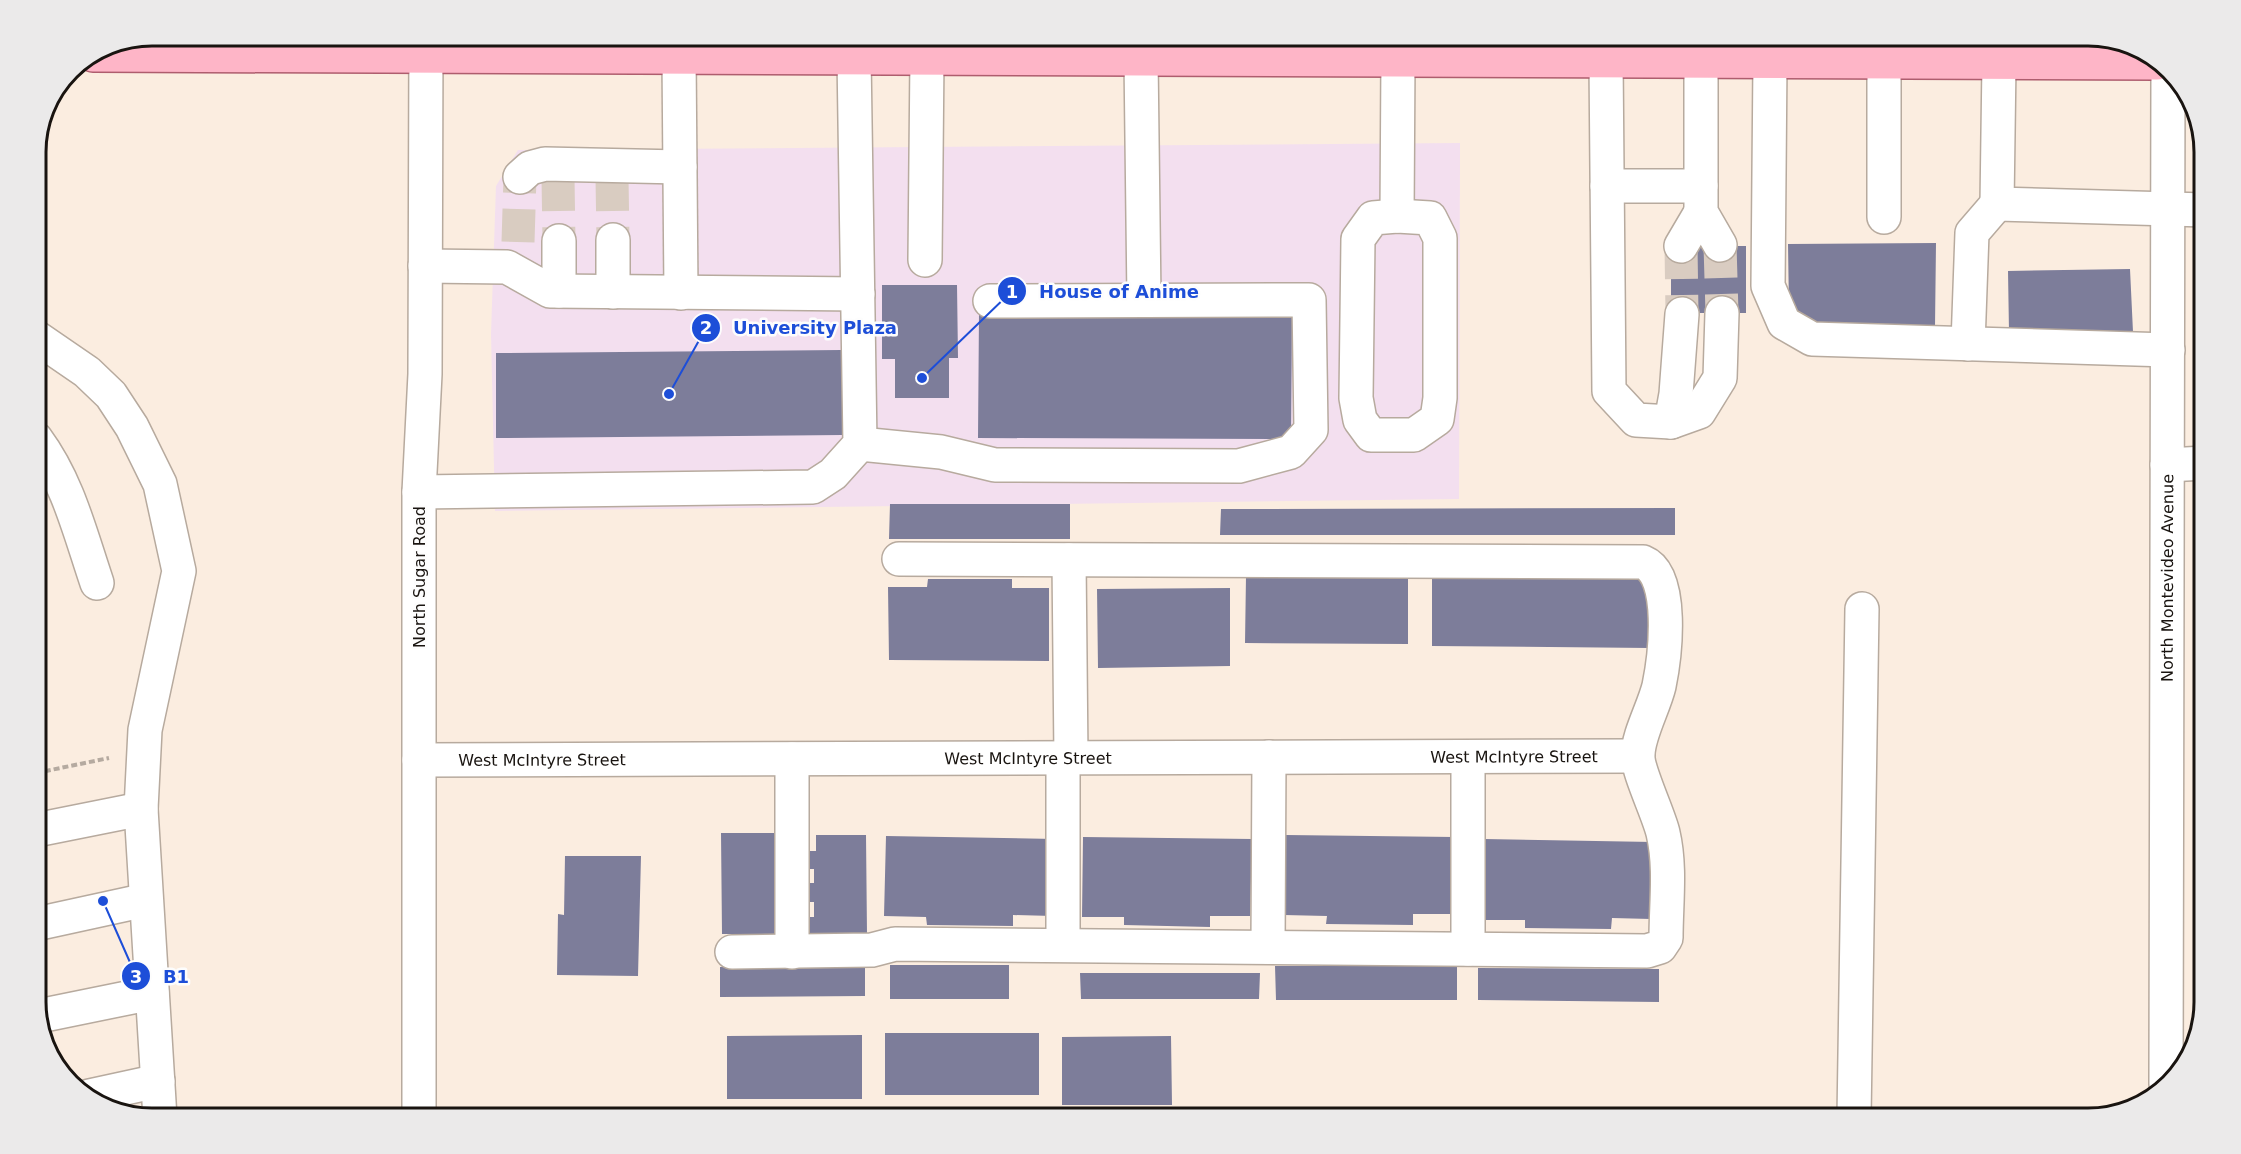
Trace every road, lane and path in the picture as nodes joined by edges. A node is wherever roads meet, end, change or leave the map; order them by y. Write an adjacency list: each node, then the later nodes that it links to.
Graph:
1 (392, 46): 4 (main road)
2 (425, 46): 31 (street, North Sugar Road)
3 (448, 46): 5 (main road)
4 (112, 54)
5 (679, 56): 6 (main road); 17 (street)
6 (854, 57): 7 (main road); 35 (street)
7 (927, 57): 8 (main road); 30 (street)
8 (1142, 58): 9 (main road); 36 (street)
9 (1398, 59): 10 (main road); 24 (street)
10 (1606, 60): 11 (main road); 19 (street)
11 (1701, 61): 12 (main road); 20 (street)
12 (1770, 61): 13 (main road); 40 (street)
13 (1884, 62): 14 (main road); 25 (street)
14 (1999, 63): 15 (main road); 21 (street)
15 (2145, 63)
16 (2168, 83): 22 (street, North Montevideo Avenue)
17 (680, 167): 18 (street); 34 (street)
18 (520, 177)
19 (1607, 186): 20 (street); 43 (street)
20 (1701, 199): 28 (street); 29 (street)
21 (1997, 204): 22 (street); 40 (street)
22 (2167, 207): 23 (street); 42 (street, North Montevideo Avenue)
23 (2194, 209)
24 (1397, 216): 24 (street)
25 (1884, 216)
26 (613, 240): 33 (street)
27 (559, 242): 32 (street)
28 (1720, 245)
29 (1681, 246)
30 (925, 260)
31 (425, 266): 32 (street); 48 (street, North Sugar Road)
32 (559, 291): 33 (street)
33 (613, 292): 34 (street)
34 (681, 293): 35 (street)
35 (858, 294): 44 (street)
36 (1144, 300): 37 (street); 44 (street)
37 (990, 301)
38 (1722, 313): 43 (street)
39 (1682, 314): 43 (street)
40 (1968, 344): 42 (street)
41 (47, 345): 61 (street)
42 (2168, 350): 47 (street, North Montevideo Avenue)
43 (1671, 422)
44 (860, 444): 48 (street)
45 (47, 454): 51 (street)
46 (2194, 464): 47 (street)
47 (2167, 465): 72 (street, North Montevideo Avenue)
48 (419, 492): 59 (street, North Sugar Road)
49 (898, 559): 50 (street)
50 (1069, 560): 53 (street); 57 (street)
51 (97, 583)
52 (1862, 609): 77 (street)
53 (1637, 756): 55 (street, West McIntyre Street); 67 (street)
54 (1269, 757): 55 (street, West McIntyre Street); 57 (street, West McIntyre Street); 66 (street)
55 (1468, 757): 67 (street)
56 (113, 758): 60 (path)
57 (1067, 758): 58 (street, West McIntyre Street); 65 (street)
58 (792, 759): 59 (street, West McIntyre Street); 69 (street)
59 (419, 760): 76 (street, North Sugar Road)
60 (47, 771)
61 (141, 809): 62 (street); 63 (street)
62 (47, 828)
63 (146, 900): 64 (street); 70 (street)
64 (47, 922)
65 (1063, 945): 66 (street); 69 (street)
66 (1268, 947): 67 (street)
67 (1468, 950)
68 (732, 952): 69 (street)
69 (792, 952)
70 (152, 993): 71 (street); 73 (street)
71 (48, 1014)
72 (2166, 1073)
73 (158, 1081): 74 (street); 75 (street)
74 (100, 1094)
75 (159, 1108)
76 (419, 1108)
77 (1854, 1108)

